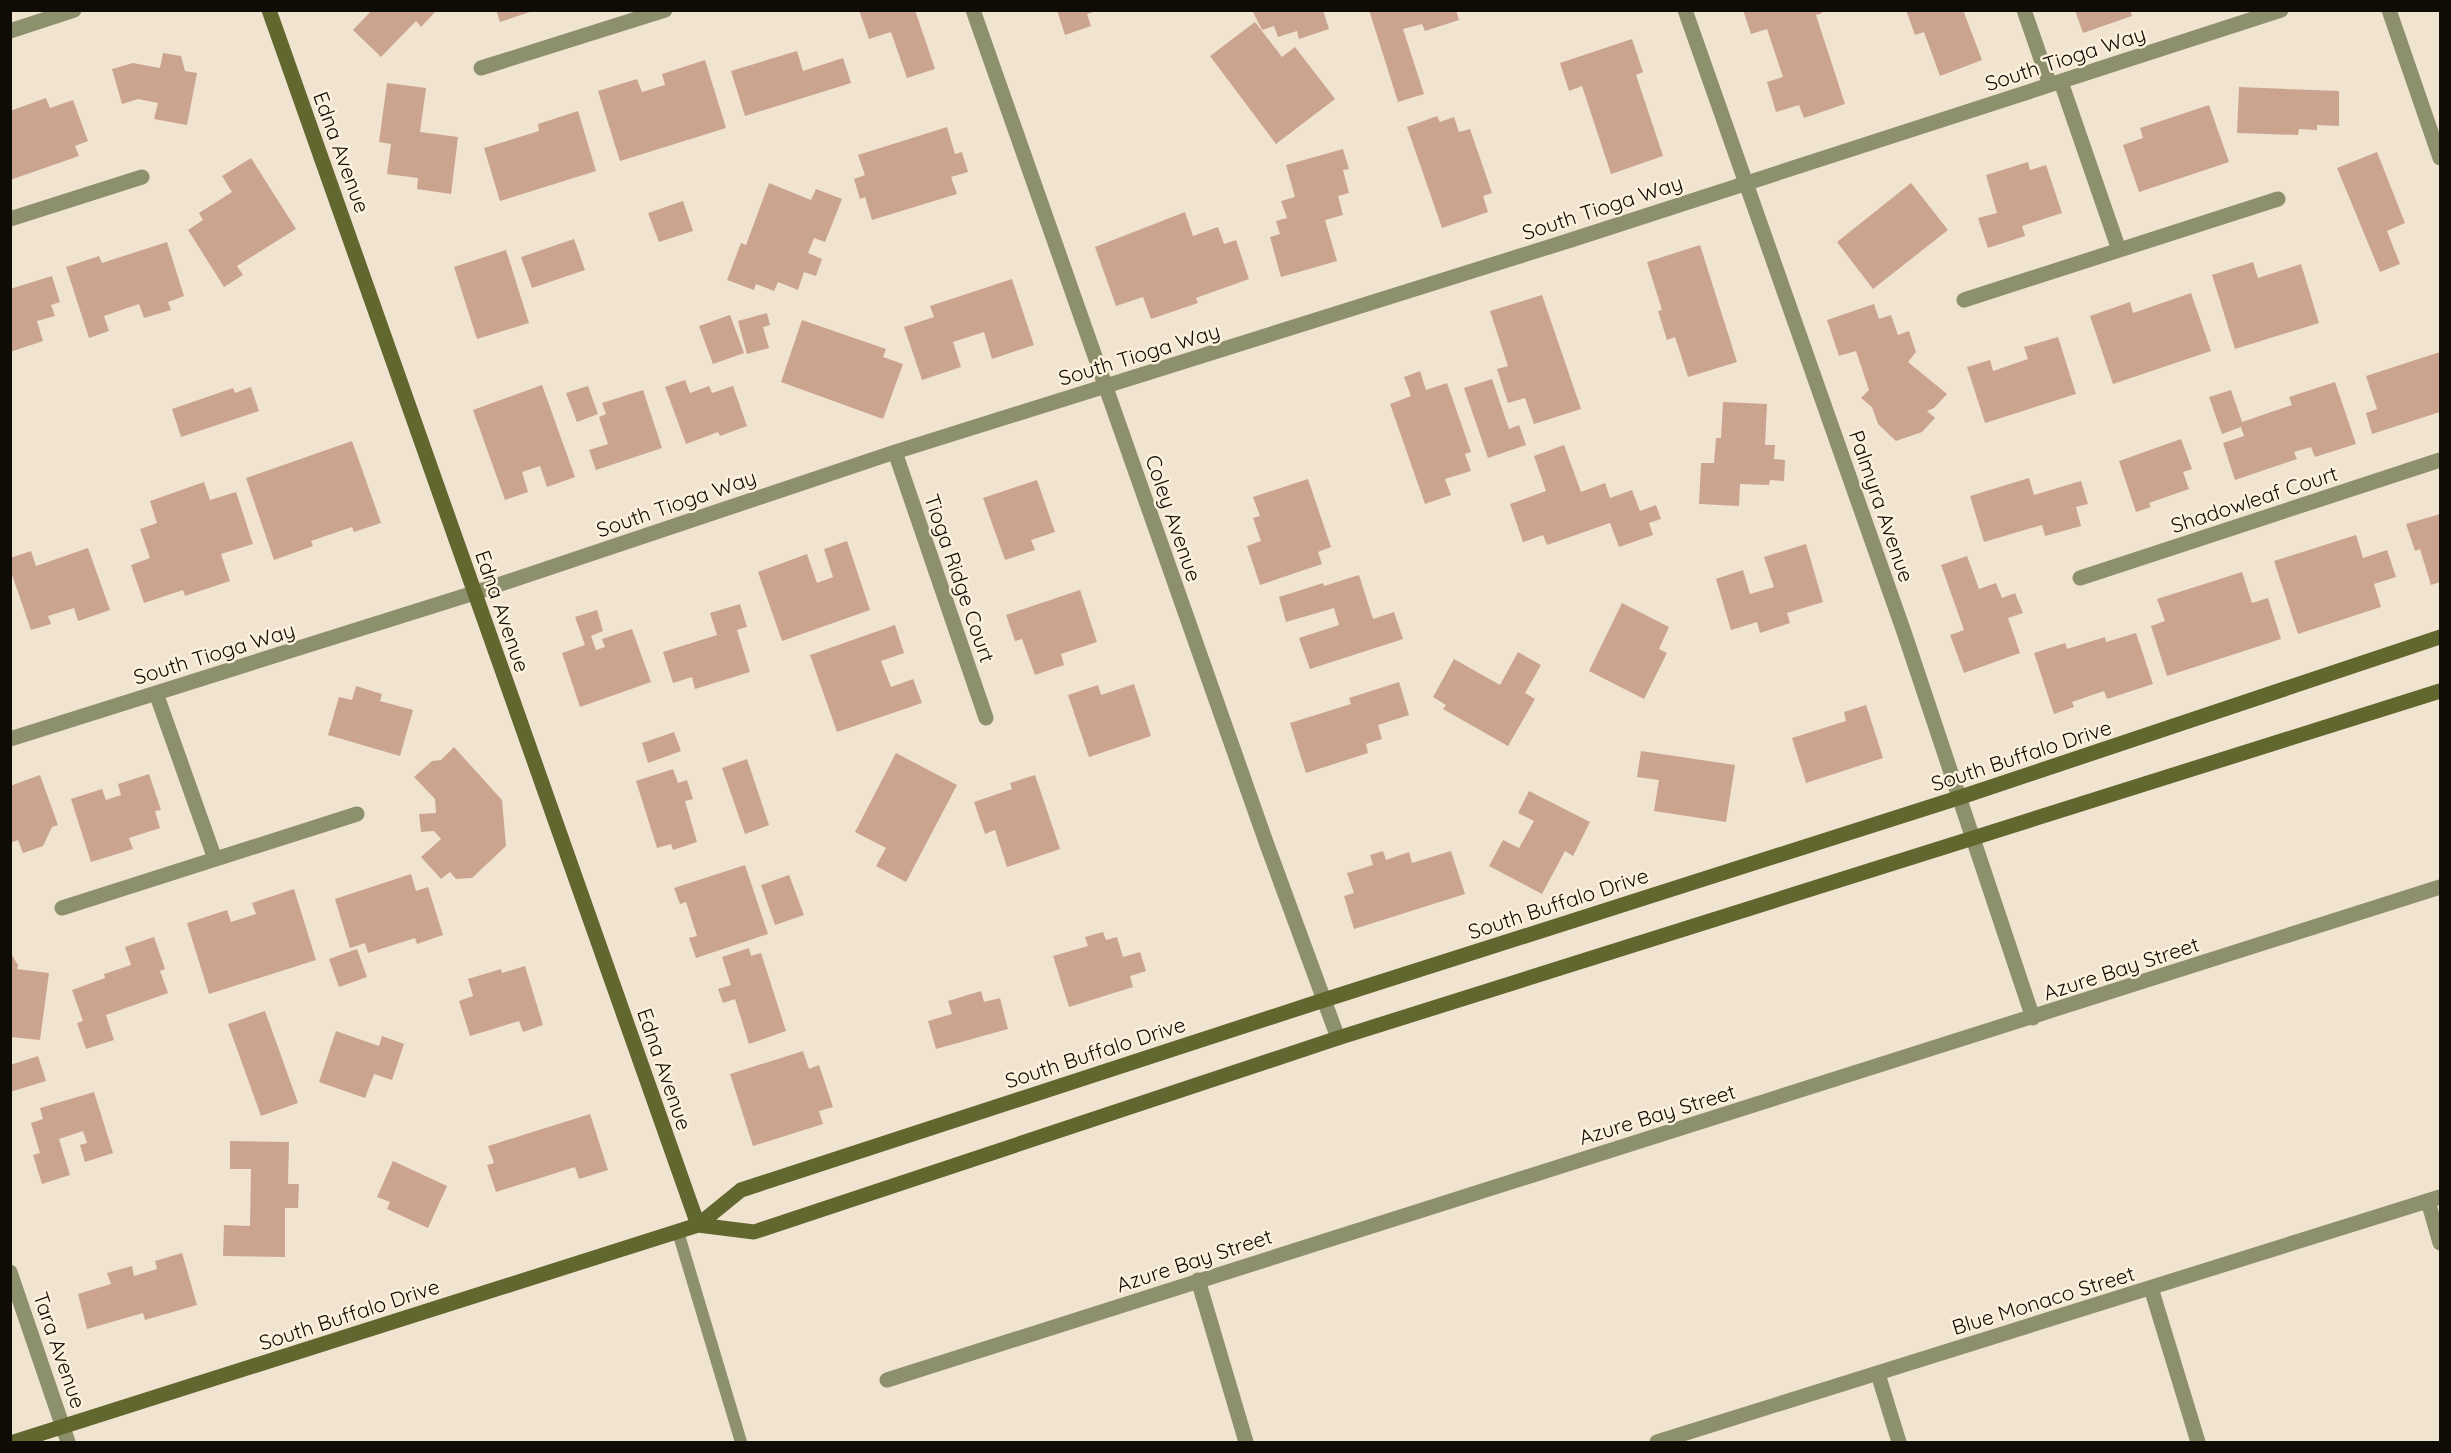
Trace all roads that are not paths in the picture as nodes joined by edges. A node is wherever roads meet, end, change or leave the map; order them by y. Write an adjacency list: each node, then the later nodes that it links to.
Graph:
1 (74, 10): 10 (street)
2 (269, 10): 24 (main road, Edna Avenue)
3 (665, 10): 9 (street)
4 (973, 10): 20 (street, Coley Avenue)
5 (1685, 10): 15 (street, Palmyra Avenue)
6 (2024, 10): 12 (street)
7 (2281, 10): 12 (street, South Tioga Way)
8 (2389, 10): 13 (street)
9 (629, 16): 11 (street)
10 (10, 31)
11 (481, 68)
12 (2055, 83): 15 (street, South Tioga Way); 18 (street)
13 (2440, 158)
14 (142, 177): 17 (street)
15 (1746, 183): 20 (street, South Tioga Way); 30 (street, Palmyra Avenue)
16 (2278, 199): 18 (street)
17 (10, 219)
18 (2119, 250): 19 (street)
19 (1964, 300)
20 (1106, 387): 21 (street, South Tioga Way); 36 (street, Coley Avenue)
21 (895, 452): 24 (street, South Tioga Way); 28 (street, Tioga Ridge Court)
22 (2440, 460): 23 (street, Shadowleaf Court)
23 (2080, 578)
24 (474, 593): 27 (street, South Tioga Way); 40 (main road, Edna Avenue)
25 (2440, 637): 30 (main road, South Buffalo Drive)
26 (2440, 691): 32 (main road, South Buffalo Drive)
27 (156, 693): 29 (street, South Tioga Way); 33 (street)
28 (986, 718)
29 (10, 740)
30 (1961, 797): 32 (street, Palmyra Avenue); 36 (main road, South Buffalo Drive)
31 (357, 814): 33 (street)
32 (1975, 839): 37 (street, Palmyra Avenue); 38 (main road, South Buffalo Drive)
33 (215, 859): 35 (street)
34 (2440, 887): 37 (street, Azure Bay Street)
35 (62, 908)
36 (1324, 999): 38 (street, Coley Avenue); 40 (main road, South Buffalo Drive)
37 (2033, 1018): 44 (street, Azure Bay Street)
38 (1338, 1038): 40 (main road, South Buffalo Drive)
39 (2434, 1199): 42 (street); 45 (street, Blue Monaco Street)
40 (698, 1225): 41 (main road, South Buffalo Drive)
41 (678, 1232): 48 (main road, South Buffalo Drive); 51 (lane)
42 (2440, 1243)
43 (10, 1272): 48 (street, Tara Avenue)
44 (1198, 1280): 47 (street, Azure Bay Street); 52 (street)
45 (2151, 1288): 46 (street, Blue Monaco Street); 55 (street)
46 (1878, 1374): 53 (street, Blue Monaco Street); 54 (street)
47 (887, 1380)
48 (64, 1427): 49 (main road, South Buffalo Drive); 50 (street, Tara Avenue)
49 (14, 1443)
50 (68, 1443)
51 (741, 1443)
52 (1246, 1443)
53 (1657, 1443)
54 (1899, 1443)
55 (2198, 1443)

